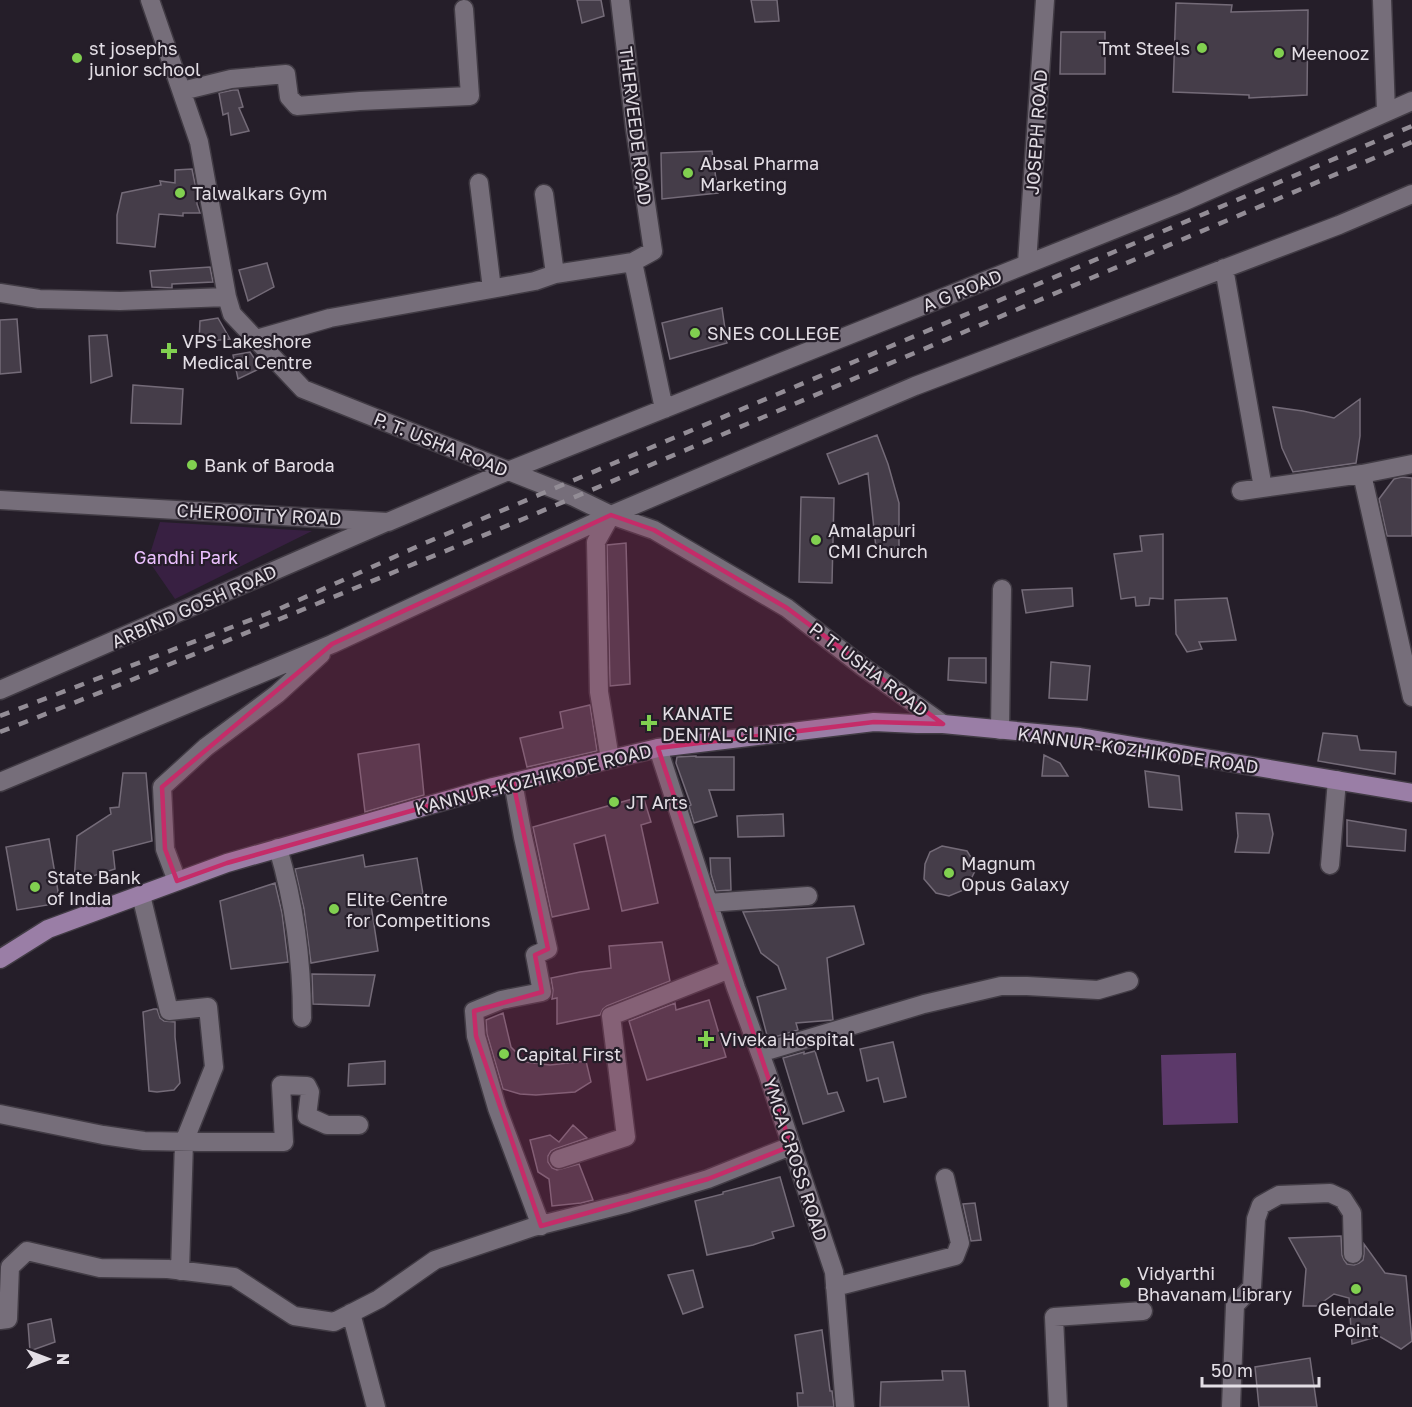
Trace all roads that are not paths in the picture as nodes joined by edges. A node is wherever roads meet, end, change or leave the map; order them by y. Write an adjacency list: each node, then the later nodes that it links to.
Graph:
1 (150, 0): 6 (street, P. T. USHA ROAD)
2 (620, 0): 12 (street, THERVEEDE ROAD)
3 (1045, 0): 13 (street, JOSEPH ROAD)
4 (1382, 0): 8 (street)
5 (464, 9): 6 (street)
6 (182, 91): 18 (street, P. T. USHA ROAD)
7 (1412, 101): 8 (street, A G ROAD)
8 (1386, 112): 13 (street, A G ROAD)
9 (479, 183): 16 (street)
10 (544, 194): 15 (street)
11 (1412, 194): 14 (street)
12 (633, 262): 15 (street); 20 (street)
13 (1028, 264): 20 (street, A G ROAD)
14 (1224, 268): 24 (street); 27 (street)
15 (555, 274): 16 (street)
16 (492, 289): 19 (street)
17 (0, 293): 18 (street)
18 (227, 297): 19 (street, P. T. USHA ROAD)
19 (256, 339): 22 (street, P. T. USHA ROAD)
20 (664, 409): 22 (street, A G ROAD)
21 (1412, 464): 23 (street)
22 (508, 471): 27 (street, P. T. USHA ROAD); 28 (street, CHEROOTTY ROAD)
23 (1362, 474): 24 (street); 32 (street)
24 (1263, 488): 25 (street)
25 (1241, 491)
26 (0, 500): 28 (street, CHEROOTTY ROAD)
27 (610, 515): 30 (street); 33 (street, P. T. USHA ROAD); 36 (street)
28 (388, 522): 31 (street, ARBIND GOSH ROAD)
29 (1002, 589): 34 (street)
30 (332, 644): 38 (street); 43 (street)
31 (0, 690)
32 (1412, 697)
33 (943, 724): 34 (main road, KANNUR-KOZHIKODE ROAD); 35 (main road, KANNUR-KOZHIKODE ROAD)
34 (1000, 730): 37 (main road, KANNUR-KOZHIKODE ROAD)
35 (658, 748): 36 (main road, KANNUR-KOZHIKODE ROAD); 46 (street, YMCA CROSS ROAD)
36 (610, 759): 39 (main road, KANNUR-KOZHIKODE ROAD)
37 (1337, 780): 40 (main road, KANNUR-KOZHIKODE ROAD); 42 (street)
38 (0, 782)
39 (513, 782): 41 (main road, KANNUR-KOZHIKODE ROAD); 58 (street)
40 (1412, 793)
41 (279, 848): 43 (main road, KANNUR-KOZHIKODE ROAD); 50 (street)
42 (1330, 865)
43 (177, 881): 44 (main road, KANNUR-KOZHIKODE ROAD)
44 (141, 895): 47 (main road, KANNUR-KOZHIKODE ROAD); 54 (street)
45 (808, 896): 46 (street)
46 (708, 903): 48 (street, YMCA CROSS ROAD)
47 (0, 959)
48 (730, 969): 51 (street, YMCA CROSS ROAD); 56 (street)
49 (1129, 981): 51 (street)
50 (302, 1018)
51 (760, 1053): 55 (street, YMCA CROSS ROAD)
52 (0, 1114): 54 (street)
53 (359, 1125): 54 (street)
54 (184, 1142): 60 (street)
55 (791, 1146): 58 (street); 61 (street, YMCA CROSS ROAD)
56 (559, 1159)
57 (945, 1178): 61 (street)
58 (541, 1226): 63 (street)
59 (1353, 1254): 68 (street)
60 (180, 1270): 63 (street); 64 (street)
61 (835, 1287): 66 (street, YMCA CROSS ROAD)
62 (1143, 1311): 67 (street)
63 (351, 1313): 65 (street)
64 (0, 1320)
65 (376, 1407)
66 (846, 1407)
67 (1058, 1407)
68 (1231, 1407)

